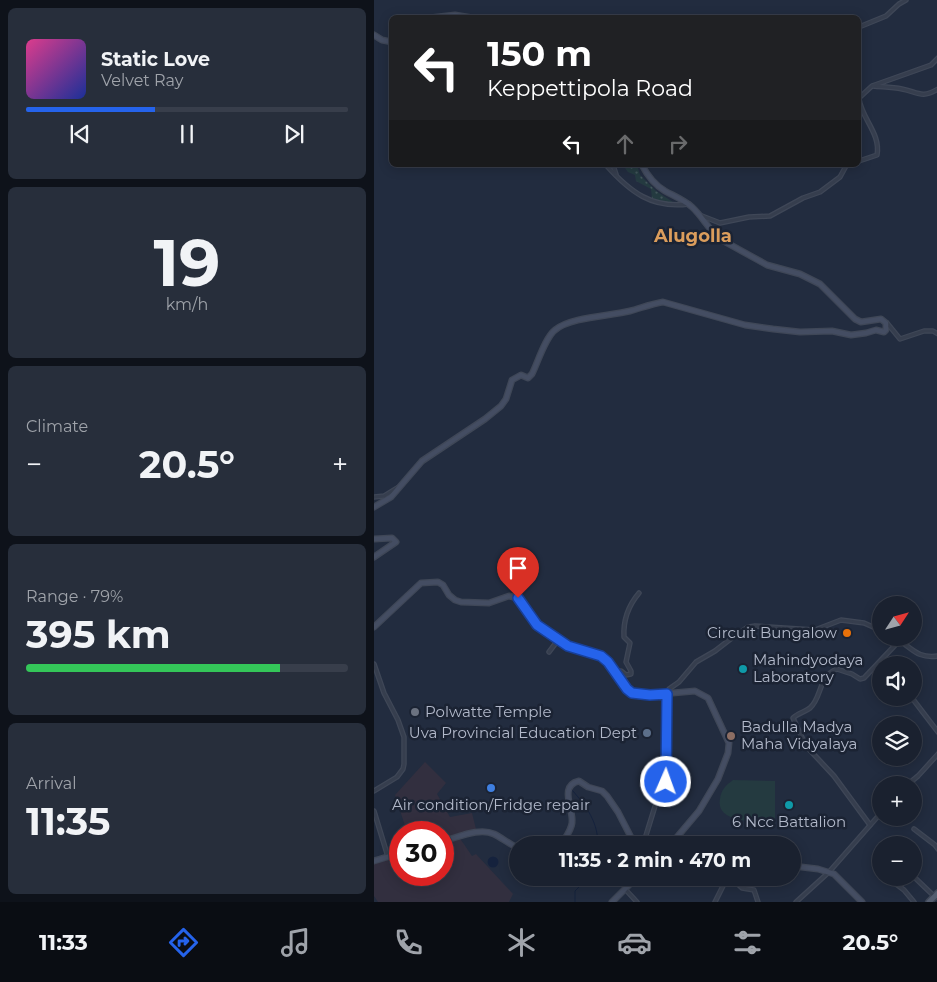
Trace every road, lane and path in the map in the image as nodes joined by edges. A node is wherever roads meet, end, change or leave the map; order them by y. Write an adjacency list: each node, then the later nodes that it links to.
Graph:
1 (906, 0): 2 (street)
2 (861, 26)
3 (374, 35): 4 (main road)
4 (389, 41)
5 (937, 58): 6 (street)
6 (872, 86): 7 (street); 8 (street)
7 (937, 88)
8 (861, 96)
9 (861, 108): 10 (street)
10 (861, 161)
11 (608, 167): 15 (street)
12 (614, 167): 15 (street)
13 (643, 167): 16 (main road)
14 (845, 167): 17 (street)
15 (616, 177): 16 (street)
16 (690, 204): 17 (main road)
17 (702, 216): 18 (main road)
18 (886, 323): 19 (street); 20 (main road)
19 (937, 334)
20 (402, 485): 21 (street); 22 (main road)
21 (374, 497)
22 (374, 507)
23 (374, 540): 24 (main road)
24 (374, 557)
25 (639, 593): 36 (street)
26 (872, 626): 37 (street)
27 (374, 627): 28 (main road)
28 (558, 639): 31 (street); 36 (main road)
29 (895, 646): 32 (street)
30 (907, 646): 33 (street)
31 (549, 652)
32 (886, 656)
33 (937, 656)
34 (374, 664): 42 (street)
35 (872, 670): 44 (street)
36 (615, 672): 37 (main road)
37 (667, 694): 48 (street); 49 (main road)
38 (918, 706): 39 (street)
39 (937, 732)
40 (937, 754): 41 (street)
41 (918, 776)
42 (374, 791)
43 (374, 811): 53 (street)
44 (870, 825): 56 (street)
45 (914, 829): 52 (street)
46 (565, 836): 47 (main road)
47 (630, 836)
48 (646, 836)
49 (678, 836)
50 (454, 839): 51 (main road)
51 (509, 843)
52 (937, 849)
53 (388, 857): 54 (main road)
54 (374, 860)
55 (801, 867): 56 (main road)
56 (829, 872): 67 (street); 68 (main road)
57 (922, 883): 62 (street)
58 (723, 886): 65 (street)
59 (740, 886): 66 (street)
60 (899, 886): 69 (street)
61 (626, 887): 63 (main road); 64 (street)
62 (936, 894): 70 (main road)
63 (612, 902)
64 (637, 902)
65 (715, 902)
66 (758, 902)
67 (796, 902)
68 (862, 902)
69 (914, 902)
70 (929, 902)

